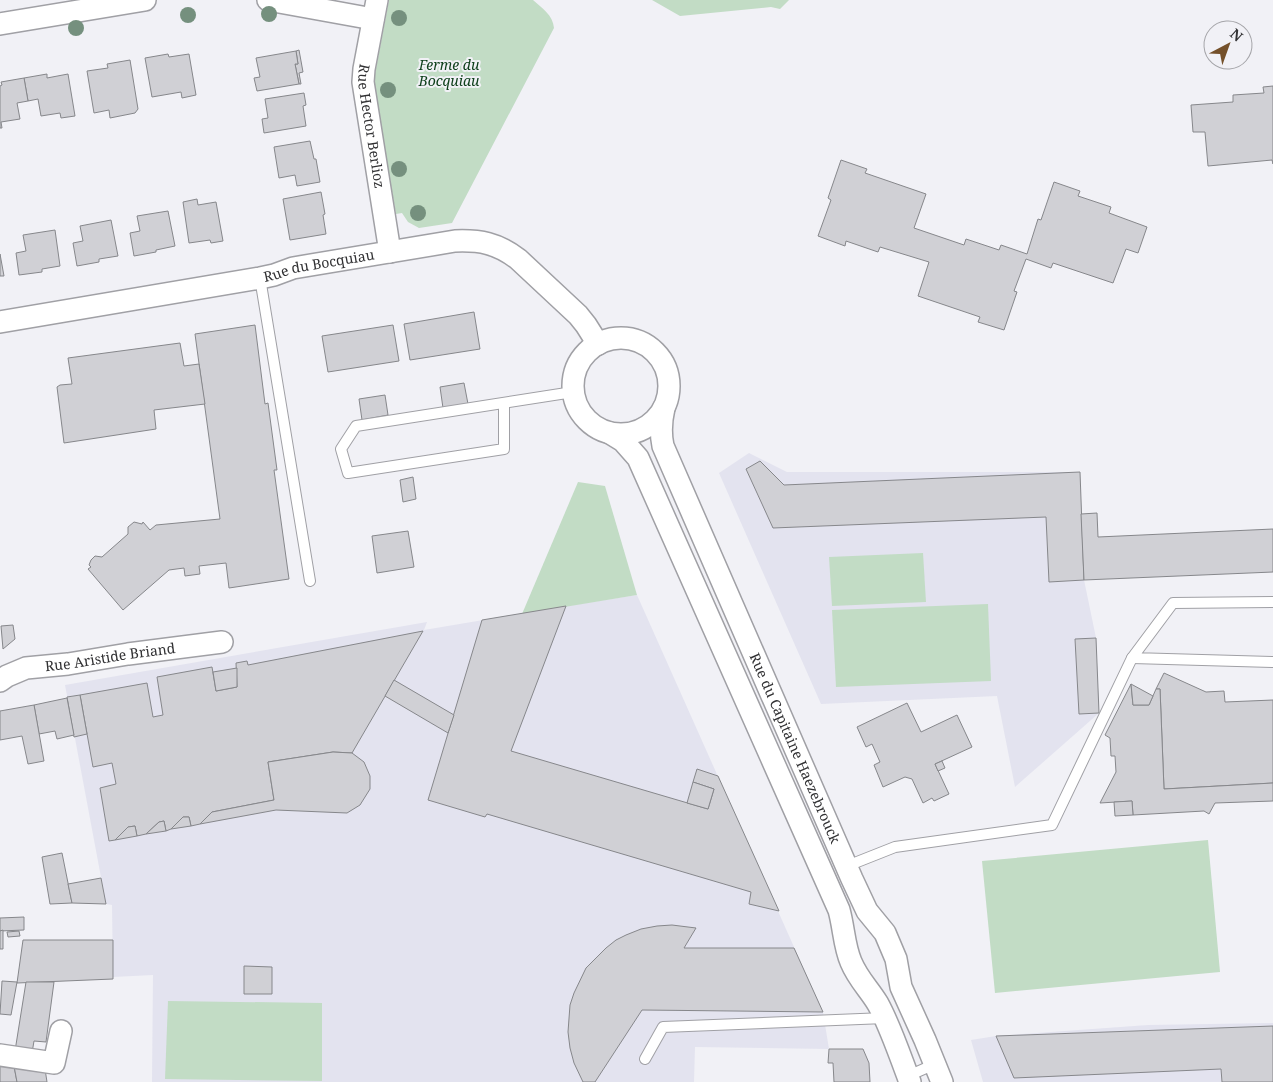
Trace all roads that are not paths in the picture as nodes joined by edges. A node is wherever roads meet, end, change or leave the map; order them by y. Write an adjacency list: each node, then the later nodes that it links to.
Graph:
1 (145, 0): 4 (street)
2 (268, 0): 3 (street)
3 (375, 10): 5 (street, Rue Hector Berlioz)
4 (0, 24)
5 (390, 252): 6 (street, Rue du Bocquiau); 8 (street, Rue du Bocquiau)
6 (260, 278): 7 (street, Rue du Bocquiau); 13 (lane)
7 (0, 322)
8 (598, 344): 9 (street); 11 (street)
9 (573, 392): 10 (lane); 12 (street)
10 (504, 402): 10 (lane)
11 (664, 408): 12 (street); 19 (street, Rue du Capitaine Haezebrouck)
12 (610, 432): 20 (street, Rue du Capitaine Haezebrouck)
13 (310, 581)
14 (1273, 602): 16 (lane)
15 (222, 642): 18 (street, Rue Aristide Briand)
16 (1132, 658): 17 (lane); 19 (lane)
17 (1273, 662)
18 (0, 681)
19 (846, 866): 24 (street, Rue du Capitaine Haezebrouck)
20 (885, 1018): 23 (lane); 25 (street, Rue du Capitaine Haezebrouck)
21 (61, 1031): 22 (street)
22 (0, 1055)
23 (645, 1059)
24 (938, 1073): 25 (lane)
25 (909, 1079)

